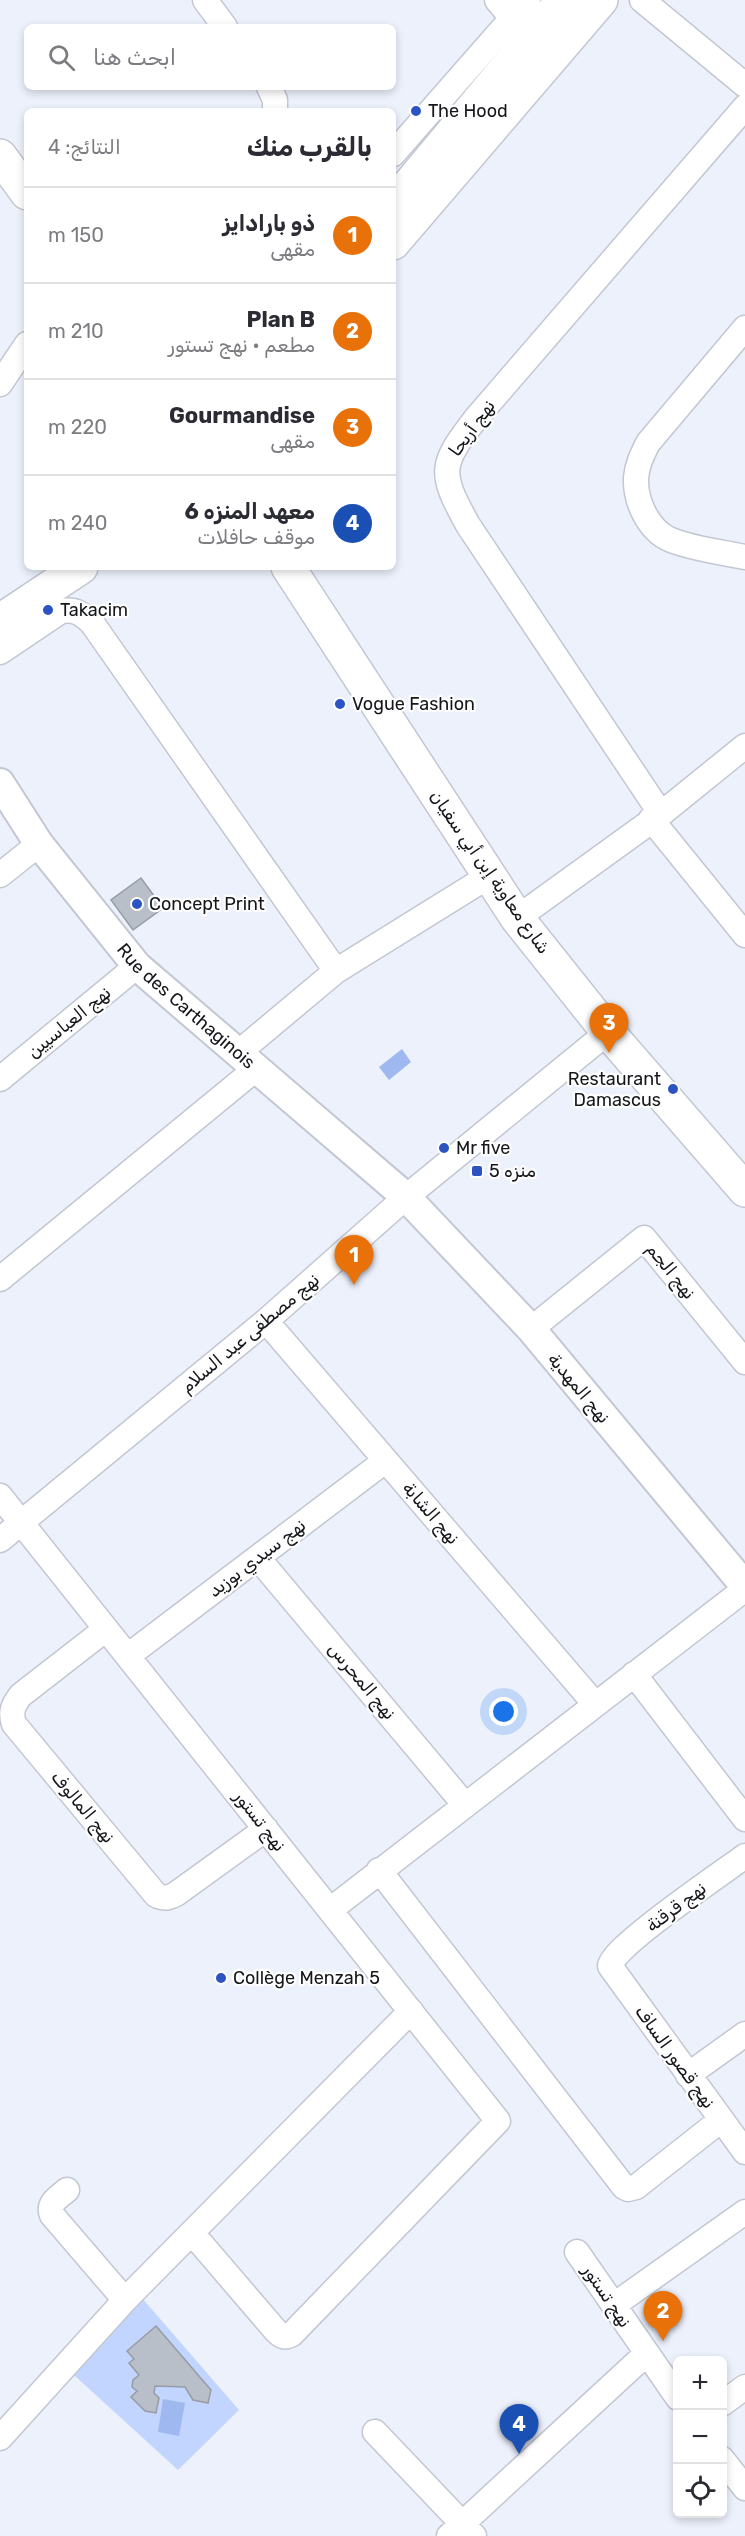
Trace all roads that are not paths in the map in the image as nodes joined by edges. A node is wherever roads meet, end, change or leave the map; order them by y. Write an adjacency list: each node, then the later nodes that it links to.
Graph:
1 (205, 0): 7 (street)
2 (497, 0): 8 (street)
3 (528, 0): 8 (street)
4 (563, 0): 8 (main road)
5 (601, 0): 17 (main road)
6 (642, 0): 9 (street)
7 (223, 24)
8 (521, 29): 13 (street); 16 (main road)
9 (745, 85)
10 (270, 90): 12 (street)
11 (745, 107): 31 (street, نهج أريحا)
12 (275, 108)
13 (396, 151)
14 (0, 156): 15 (main road)
15 (24, 189)
16 (396, 200)
17 (396, 239)
18 (745, 328): 21 (street)
19 (24, 348): 20 (street)
20 (0, 384)
21 (745, 557)
22 (38, 570): 26 (main road)
23 (76, 570): 27 (main road)
24 (278, 570): 25 (main road, شارع معاوية إبن أبي سفيان)
25 (296, 580): 34 (main road, شارع معاوية إبن أبي سفيان)
26 (0, 597)
27 (0, 621)
28 (0, 652): 38 (street)
29 (745, 746): 31 (street)
30 (0, 783): 32 (street, Rue des Carthaginois)
31 (656, 816): 35 (street); 36 (street, نهج أريحا)
32 (39, 844): 33 (street); 37 (street, Rue des Carthaginois)
33 (0, 875)
34 (489, 876): 35 (main road, شارع معاوية إبن أبي سفيان); 38 (street)
35 (517, 918): 39 (main road, شارع معاوية إبن أبي سفيان)
36 (745, 935)
37 (137, 966): 40 (street, Rue des Carthaginois); 41 (street, نهج العباسيين)
38 (336, 971): 40 (street)
39 (608, 1032): 42 (main road, شارع معاوية إبن أبي سفيان); 43 (street, نهج مصطفى عبد السلام)
40 (247, 1061): 43 (street, Rue des Carthaginois); 44 (street)
41 (0, 1078)
42 (745, 1190)
43 (406, 1197): 45 (street, نهج مصطفى عبد السلام); 46 (street, نهج المهدية)
44 (0, 1279)
45 (266, 1321): 48 (street, نهج الشابة); 50 (street, نهج مصطفى عبد السلام)
46 (531, 1329): 47 (street, نهج الجم); 53 (street, نهج المهدية)
47 (745, 1362)
48 (386, 1461): 52 (street, نهج سيدي بوزيد); 57 (street, نهج الشابة)
49 (0, 1496): 50 (street, نهج تستور)
50 (22, 1521): 51 (street, نهج مصطفى عبد السلام); 54 (street, نهج تستور)
51 (0, 1540)
52 (258, 1558): 55 (street, نهج سيدي بوزيد); 58 (street, نهج المحرس)
53 (745, 1587): 56 (street)
54 (106, 1629): 55 (street, نهج تستور); 60 (street, نهج المالوف)
55 (129, 1655): 60 (street, نهج تستور)
56 (634, 1674): 57 (street); 59 (street)
57 (595, 1704): 58 (street)
58 (465, 1805): 62 (street)
59 (745, 1819)
60 (266, 1829): 63 (street, نهج تستور)
61 (745, 1856): 64 (street, نهج قرقنة)
62 (379, 1870): 63 (street); 68 (street)
63 (330, 1910): 65 (street, نهج تستور)
64 (610, 1961): 67 (street, نهج قصور الساف)
65 (411, 2011): 72 (street); 72 (street, نهج تستور)
66 (745, 2034): 67 (street)
67 (687, 2075): 68 (street, نهج قصور الساف)
68 (722, 2120): 69 (street, نهج قصور الساف)
69 (745, 2152)
70 (67, 2190): 74 (street)
71 (745, 2212): 75 (street)
72 (192, 2233): 74 (street)
73 (577, 2252): 75 (street, نهج تستور)
74 (125, 2300): 81 (street)
75 (614, 2306): 76 (street, نهج تستور)
76 (646, 2354): 78 (street, نهج تستور); 84 (street)
77 (745, 2387): 79 (street)
78 (673, 2391)
79 (727, 2400)
80 (375, 2432): 84 (street)
81 (0, 2438)
82 (727, 2464): 83 (street)
83 (745, 2488)
84 (461, 2532)

